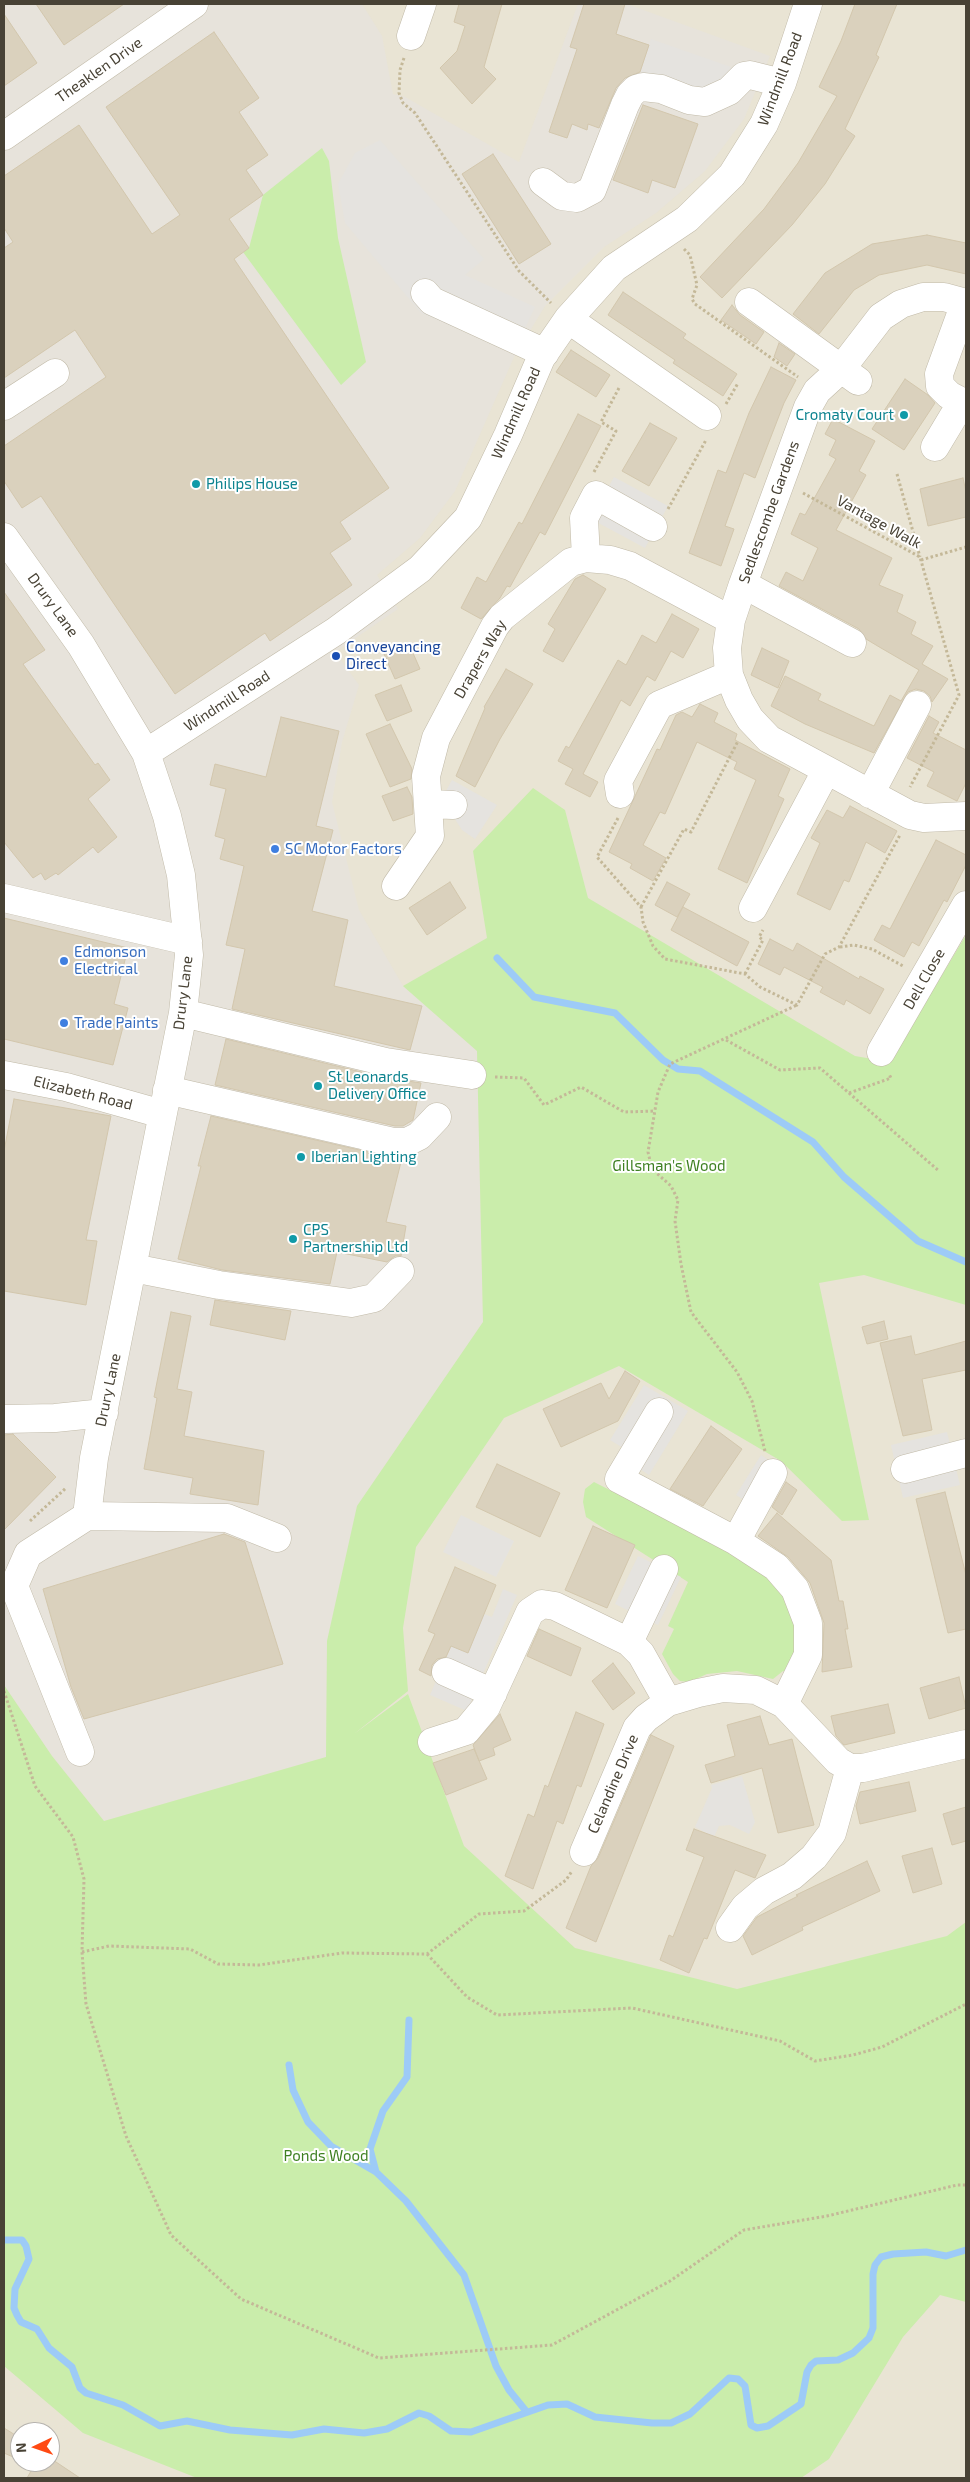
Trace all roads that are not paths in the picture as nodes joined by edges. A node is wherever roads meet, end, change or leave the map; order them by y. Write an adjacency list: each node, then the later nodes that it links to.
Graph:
1 (194, 4): 6 (street, Theaklen Drive)
2 (422, 4): 4 (street)
3 (808, 4): 5 (street, Windmill Road)
4 (410, 36)
5 (782, 82): 7 (street); 11 (street, Windmill Road)
6 (4, 136)
7 (543, 182)
8 (425, 293): 12 (street)
9 (749, 302): 14 (street)
10 (966, 303): 14 (street, Sedlescombe Gardens); 15 (street)
11 (568, 319): 12 (street, Windmill Road); 17 (street)
12 (545, 352): 27 (street, Windmill Road)
13 (55, 373): 16 (street)
14 (849, 375): 22 (street, Sedlescombe Gardens)
15 (964, 403): 18 (street)
16 (4, 406)
17 (714, 419)
18 (935, 447)
19 (658, 522): 21 (street)
20 (4, 537): 27 (street, Drury Lane)
21 (586, 558): 23 (street, Drapers Way); 32 (street, Drapers Way)
22 (743, 584): 23 (street, Sedlescombe Gardens); 24 (street)
23 (731, 620): 25 (street, Sedlescombe Gardens)
24 (852, 644)
25 (729, 674): 28 (street, Sedlescombe Gardens); 29 (street)
26 (917, 705): 30 (street)
27 (146, 753): 36 (street, Drury Lane)
28 (826, 771): 30 (street, Sedlescombe Gardens); 35 (street)
29 (620, 794)
30 (870, 794): 31 (street, Sedlescombe Gardens)
31 (966, 816)
32 (396, 886)
33 (4, 898): 36 (street)
34 (966, 905): 38 (street, Dell Close)
35 (753, 908)
36 (188, 941): 37 (street, Drury Lane)
37 (183, 1012): 40 (street); 41 (street, Drury Lane)
38 (881, 1052)
39 (4, 1075): 41 (street, Elizabeth Road)
40 (472, 1076)
41 (165, 1102): 42 (street, Elizabeth Road); 43 (street, Drury Lane)
42 (437, 1117)
43 (133, 1268): 44 (street); 46 (street, Drury Lane)
44 (400, 1270)
45 (659, 1412): 53 (street)
46 (104, 1413): 47 (street); 51 (street, Drury Lane)
47 (4, 1419)
48 (966, 1454): 50 (street)
49 (769, 1462): 53 (street)
50 (906, 1469)
51 (87, 1516): 52 (street); 62 (street)
52 (277, 1538)
53 (736, 1541): 59 (street)
54 (664, 1569): 55 (street)
55 (630, 1642): 57 (street); 58 (street)
56 (446, 1672): 57 (street)
57 (499, 1681): 60 (street)
58 (668, 1702): 59 (street, Celandine Drive); 64 (street, Celandine Drive)
59 (784, 1704): 63 (street, Celandine Drive)
60 (432, 1742)
61 (966, 1744): 63 (street)
62 (80, 1752)
63 (850, 1768): 65 (street)
64 (584, 1852)
65 (730, 1928)

